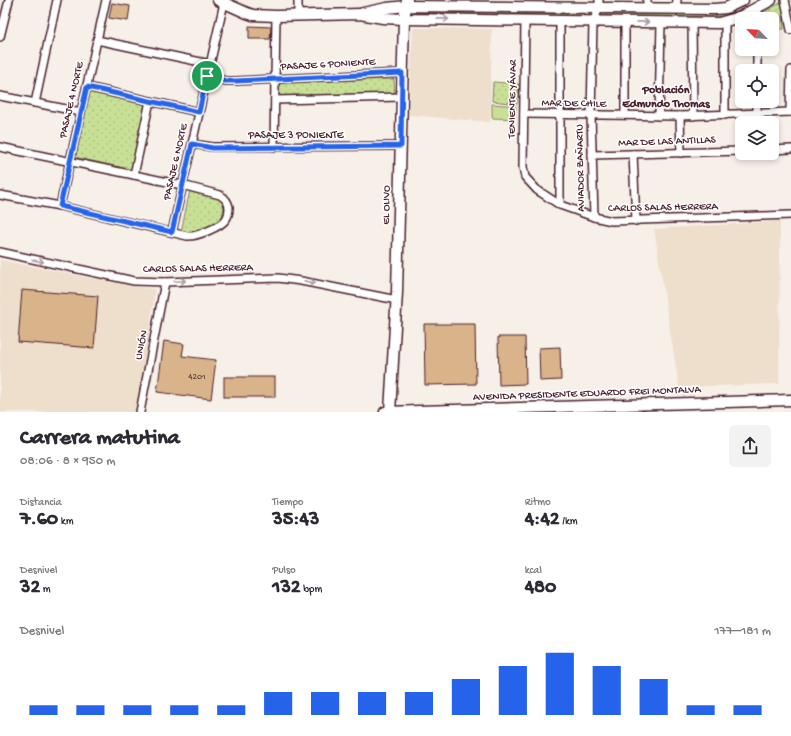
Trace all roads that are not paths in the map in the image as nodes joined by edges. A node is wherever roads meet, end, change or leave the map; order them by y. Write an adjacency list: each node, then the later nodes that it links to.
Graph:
1 (9, 0): 29 (street)
2 (57, 0): 41 (street)
3 (106, 0): 30 (street, PASAJE 4 NORTE)
4 (298, 0): 18 (street)
5 (743, 0): 14 (street)
6 (771, 0): 15 (street)
7 (785, 0): 28 (street)
8 (221, 2): 19 (street); 31 (street, PASAJE 6 NORTE)
9 (407, 3): 10 (street); 17 (street); 20 (street, EL OLIVO)
10 (526, 4): 11 (street)
11 (599, 4): 12 (street); 23 (street, AVIADOR ZAÑARTU)
12 (647, 4): 13 (street)
13 (676, 4): 14 (street)
14 (720, 4): 27 (street)
15 (758, 8): 16 (street); 27 (street)
16 (758, 12)
17 (360, 14): 18 (street); 20 (street)
18 (298, 15): 19 (street)
19 (276, 16): 35 (street)
20 (404, 19): 21 (street, one-way to 21); 33 (street, EL OLIVO)
21 (525, 21): 22 (street); 46 (street, TENIENTE YÁVAR)
22 (560, 21): 23 (street); 48 (street)
23 (593, 22): 24 (street); 49 (street, AVIADOR ZAÑARTU)
24 (625, 22): 25 (street, one-way to 25); 50 (street)
25 (661, 22): 26 (street); 52 (street)
26 (692, 22): 27 (street); 54 (street)
27 (725, 22): 51 (street)
28 (791, 30)
29 (0, 37)
30 (97, 40): 31 (street); 36 (street, PASAJE 4 NORTE)
31 (210, 64): 34 (street, PASAJE 6 NORTE)
32 (791, 70): 45 (street)
33 (402, 73): 35 (street, PASAJE 6 PONIENTE); 38 (street, EL OLIVO)
34 (207, 76): 35 (street, PASAJE 6 PONIENTE); 44 (street, PASAJE 6 NORTE)
35 (275, 79): 39 (street)
36 (87, 87): 40 (street); 43 (street, PASAJE 4 NORTE)
37 (0, 96): 41 (street)
38 (402, 97): 39 (street); 57 (street, EL OLIVO)
39 (275, 100): 58 (street)
40 (150, 101): 44 (street); 66 (street)
41 (35, 103): 43 (street)
42 (756, 108): 47 (street)
43 (81, 112): 65 (street, PASAJE 4 NORTE)
44 (199, 112): 55 (street, PASAJE 6 NORTE)
45 (791, 112): 47 (street, MAR DE CHILE)
46 (524, 114): 48 (street, MAR DE CHILE); 67 (street, TENIENTE YÁVAR)
47 (755, 114): 51 (street, MAR DE CHILE)
48 (560, 115): 49 (street, MAR DE CHILE); 70 (street)
49 (591, 115): 50 (street, MAR DE CHILE); 64 (street, AVIADOR ZAÑARTU)
50 (625, 115): 52 (street, MAR DE CHILE)
51 (725, 115): 54 (street, MAR DE CHILE)
52 (659, 116): 53 (street, MAR DE CHILE)
53 (680, 116): 54 (street, MAR DE CHILE); 62 (street)
54 (693, 116)
55 (192, 144): 58 (street, PASAJE 3 PONIENTE); 68 (street, PASAJE 6 NORTE)
56 (0, 146): 65 (street)
57 (401, 146): 58 (street, PASAJE 3 PONIENTE); 78 (street, EL OLIVO)
58 (274, 147)
59 (791, 149): 60 (street)
60 (779, 150)
61 (735, 151): 62 (street, MAR DE LAS ANTILLAS)
62 (681, 152): 63 (street, MAR DE LAS ANTILLAS)
63 (633, 154): 64 (street, MAR DE LAS ANTILLAS); 74 (street)
64 (592, 155): 73 (street, AVIADOR ZAÑARTU)
65 (70, 161): 66 (street); 71 (street, PASAJE 4 NORTE)
66 (134, 175): 68 (street)
67 (525, 177): 70 (street, CARLOS SALAS HERRERA)
68 (182, 185): 75 (street, PASAJE 6 NORTE); 75 (street)
69 (0, 195): 71 (street)
70 (560, 205): 73 (street, CARLOS SALAS HERRERA)
71 (60, 206): 75 (street)
72 (791, 215): 74 (street, CARLOS SALAS HERRERA)
73 (594, 217): 74 (street, CARLOS SALAS HERRERA)
74 (636, 221)
75 (172, 232)
76 (0, 252): 77 (street, CARLOS SALAS HERRERA, one-way to 77)
77 (165, 282): 78 (street, CARLOS SALAS HERRERA, one-way to 78); 80 (street, UNIÓN)
78 (397, 300): 82 (street, EL OLIVO)
79 (791, 400): 82 (street, AVENIDA PRESIDENTE EDUARDO FREI MONTALVA)
80 (140, 412)
81 (384, 412): 82 (street, AVENIDA PRESIDENTE EDUARDO FREI MONTALVA)
82 (390, 412)

